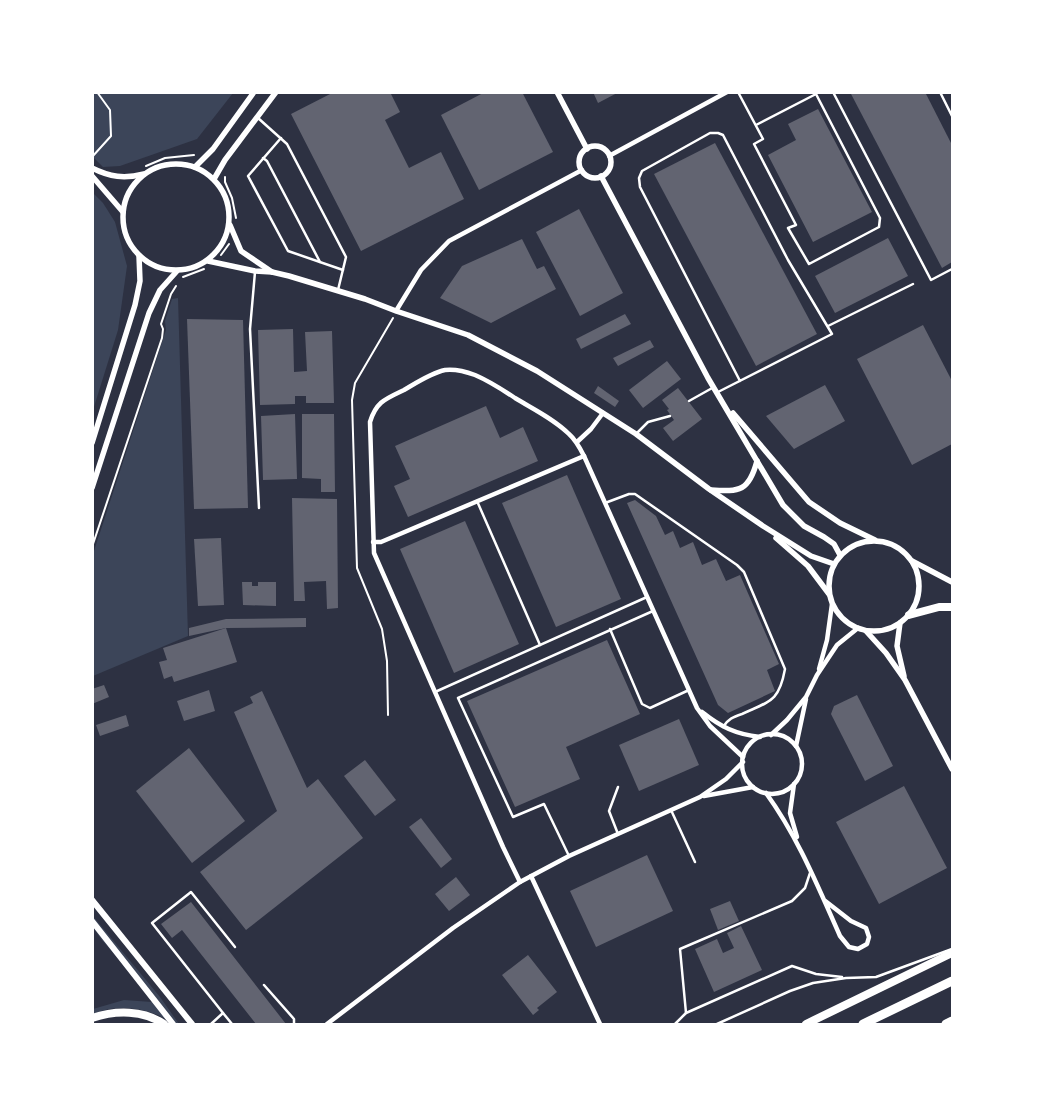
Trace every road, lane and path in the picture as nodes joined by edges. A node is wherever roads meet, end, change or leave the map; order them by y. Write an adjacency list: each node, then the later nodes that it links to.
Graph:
1 (97, 92): 16 (path)
2 (254, 92): 18 (street)
3 (276, 92): 10 (street)
4 (557, 92): 13 (street)
5 (727, 92): 15 (street)
6 (738, 92): 11 (lane)
7 (832, 92): 33 (lane)
8 (940, 92): 9 (lane)
9 (952, 116)
10 (257, 117): 12 (lane); 25 (street)
11 (756, 125): 11 (lane)
12 (281, 138): 17 (lane); 34 (lane)
13 (587, 149): 15 (street); 20 (street)
14 (197, 154): 21 (path)
15 (609, 156): 24 (street)
16 (92, 157)
17 (263, 158): 32 (lane); 32 (lane)
18 (195, 167): 21 (street); 25 (street)
19 (92, 168): 21 (street)
20 (582, 170): 24 (street); 42 (street)
21 (144, 171): 26 (street)
22 (226, 171): 28 (path)
23 (92, 176): 26 (street)
24 (601, 176): 45 (street)
25 (214, 179): 27 (street)
26 (123, 212): 29 (street)
27 (230, 226): 28 (street); 30 (street)
28 (233, 235): 31 (path); 37 (street)
29 (139, 256): 35 (street); 52 (street)
30 (208, 261): 31 (street); 35 (street)
31 (215, 262): 36 (street); 38 (path)
32 (320, 262): 34 (lane)
33 (952, 269)
34 (343, 270): 41 (lane)
35 (177, 271): 55 (street)
36 (255, 271): 37 (street); 59 (lane)
37 (272, 272): 41 (street)
38 (181, 277)
39 (177, 284): 63 (path)
40 (913, 284): 43 (lane)
41 (338, 291): 42 (street)
42 (396, 311): 48 (street)
43 (828, 326): 44 (lane); 44 (lane)
44 (740, 381): 45 (lane)
45 (715, 390): 46 (lane); 47 (street)
46 (689, 401)
47 (724, 404): 54 (street); 61 (street)
48 (603, 413): 50 (street); 51 (street)
49 (670, 416): 50 (lane)
50 (636, 434): 56 (street)
51 (577, 442): 53 (street); 62 (street)
52 (92, 443)
53 (584, 456): 57 (street); 58 (street)
54 (757, 461): 56 (street); 64 (street)
55 (92, 488)
56 (709, 489): 60 (street)
57 (477, 501): 62 (street); 78 (lane)
58 (605, 503): 69 (street); 85 (lane)
59 (260, 508)
60 (763, 526): 66 (street); 68 (street)
61 (876, 540): 64 (street); 65 (street)
62 (373, 542): 82 (street)
63 (92, 547)
64 (840, 555): 66 (street)
65 (912, 561): 67 (street); 73 (street)
66 (834, 564): 68 (street)
67 (952, 582)
68 (829, 594): 70 (street)
69 (647, 597): 72 (street); 78 (lane)
70 (832, 604): 75 (street); 79 (street)
71 (952, 606): 73 (highway)
72 (653, 611): 76 (lane); 81 (street)
73 (909, 615): 74 (street)
74 (900, 623): 77 (street); 80 (street)
75 (858, 628): 77 (street); 79 (street)
76 (610, 630): 81 (lane); 99 (lane)
77 (866, 631): 80 (street)
78 (540, 645): 82 (lane)
79 (817, 675): 83 (street)
80 (905, 680): 90 (street)
81 (689, 690): 84 (street)
82 (435, 692): 103 (street)
83 (806, 697): 86 (street); 88 (street)
84 (697, 708): 85 (street); 89 (street)
85 (723, 727): 87 (street)
86 (771, 734): 87 (street); 88 (street)
87 (761, 737): 89 (street)
88 (796, 746): 91 (street)
89 (743, 760): 93 (street); 95 (street)
90 (952, 769)
91 (794, 784): 94 (street); 98 (street)
92 (618, 787): 97 (lane)
93 (753, 787): 94 (street); 95 (street)
94 (766, 793): 98 (street)
95 (700, 797): 96 (street)
96 (671, 810): 97 (street); 100 (lane)
97 (618, 834): 99 (street)
98 (799, 846): 101 (street)
99 (569, 856): 102 (street)
100 (695, 862)
101 (811, 871): 105 (street); 114 (lane)
102 (531, 876): 103 (street); 124 (street)
103 (520, 882): 123 (street)
104 (92, 900): 119 (main road)
105 (824, 900): 105 (street)
106 (92, 921): 118 (main road)
107 (235, 947): 113 (lane)
108 (952, 948): 110 (lane)
109 (952, 953): 127 (highway)
110 (846, 978): 114 (lane); 126 (lane)
111 (952, 981): 128 (highway)
112 (264, 985): 122 (lane)
113 (223, 1013): 120 (lane); 121 (lane)
114 (686, 1013): 125 (lane)
115 (92, 1018): 117 (highway)
116 (952, 1022): 129 (highway)
117 (164, 1024)
118 (173, 1024)
119 (192, 1024)
120 (211, 1024)
121 (232, 1024)
122 (294, 1024)
123 (327, 1024)
124 (600, 1024)
125 (675, 1024)
126 (717, 1024)
127 (806, 1024)
128 (862, 1024)
129 (946, 1024)

